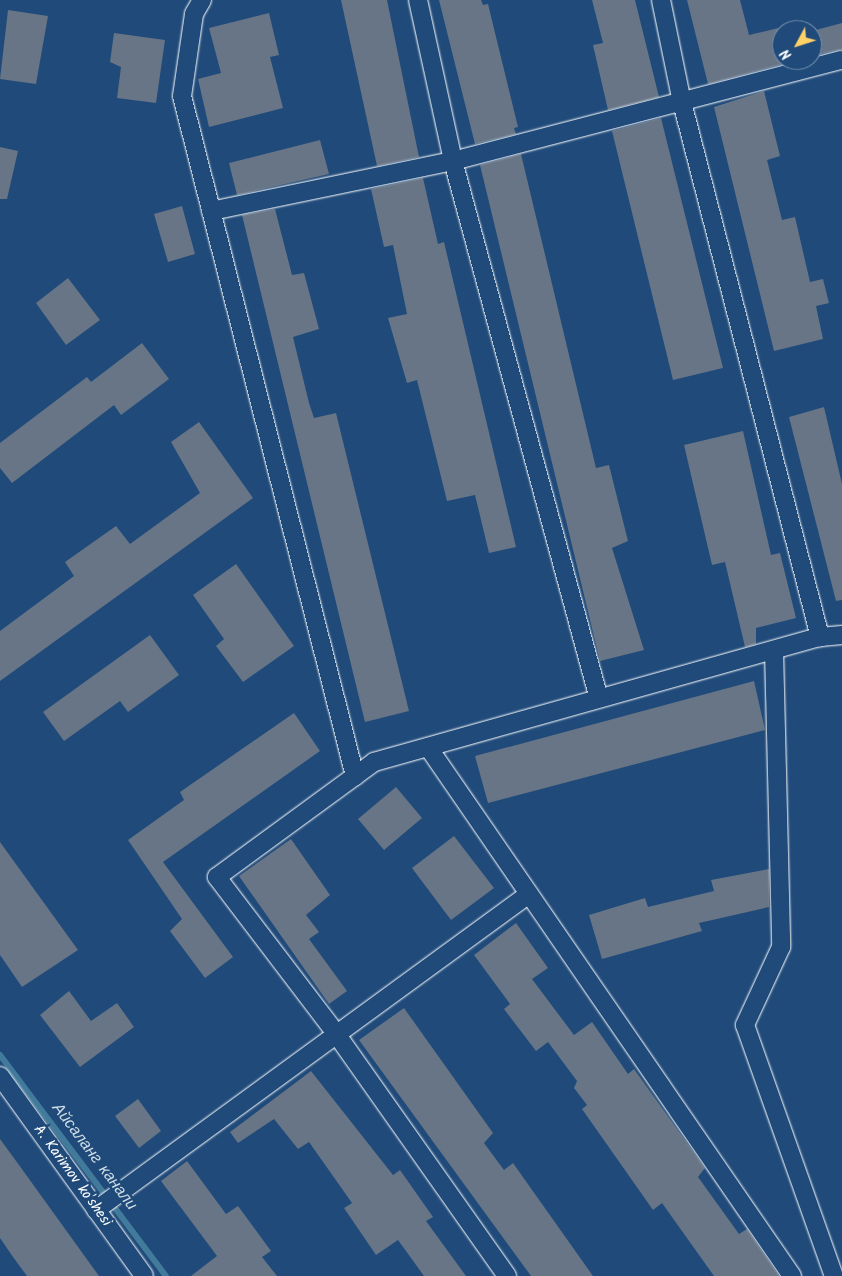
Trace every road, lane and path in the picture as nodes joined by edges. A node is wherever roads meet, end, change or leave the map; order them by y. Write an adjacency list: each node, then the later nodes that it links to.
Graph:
1 (202, 0): 7 (street)
2 (418, 0): 6 (street)
3 (661, 0): 5 (street)
4 (842, 60): 5 (street)
5 (682, 102): 6 (street); 9 (street)
6 (453, 161): 7 (street); 11 (street)
7 (211, 211): 13 (street)
8 (842, 635): 9 (street)
9 (820, 637): 10 (street)
10 (774, 650): 11 (street); 21 (street)
11 (599, 699): 12 (street)
12 (428, 747): 13 (street); 14 (street)
13 (355, 776): 15 (street)
14 (529, 894): 15 (street); 20 (street)
15 (338, 1036): 17 (street); 19 (street)
16 (0, 1076): 17 (street, A. Karimov ko'shesi)
17 (96, 1210): 18 (street, A. Karimov ko'shesi)
18 (144, 1276)
19 (507, 1276)
20 (792, 1276)
21 (834, 1276)

